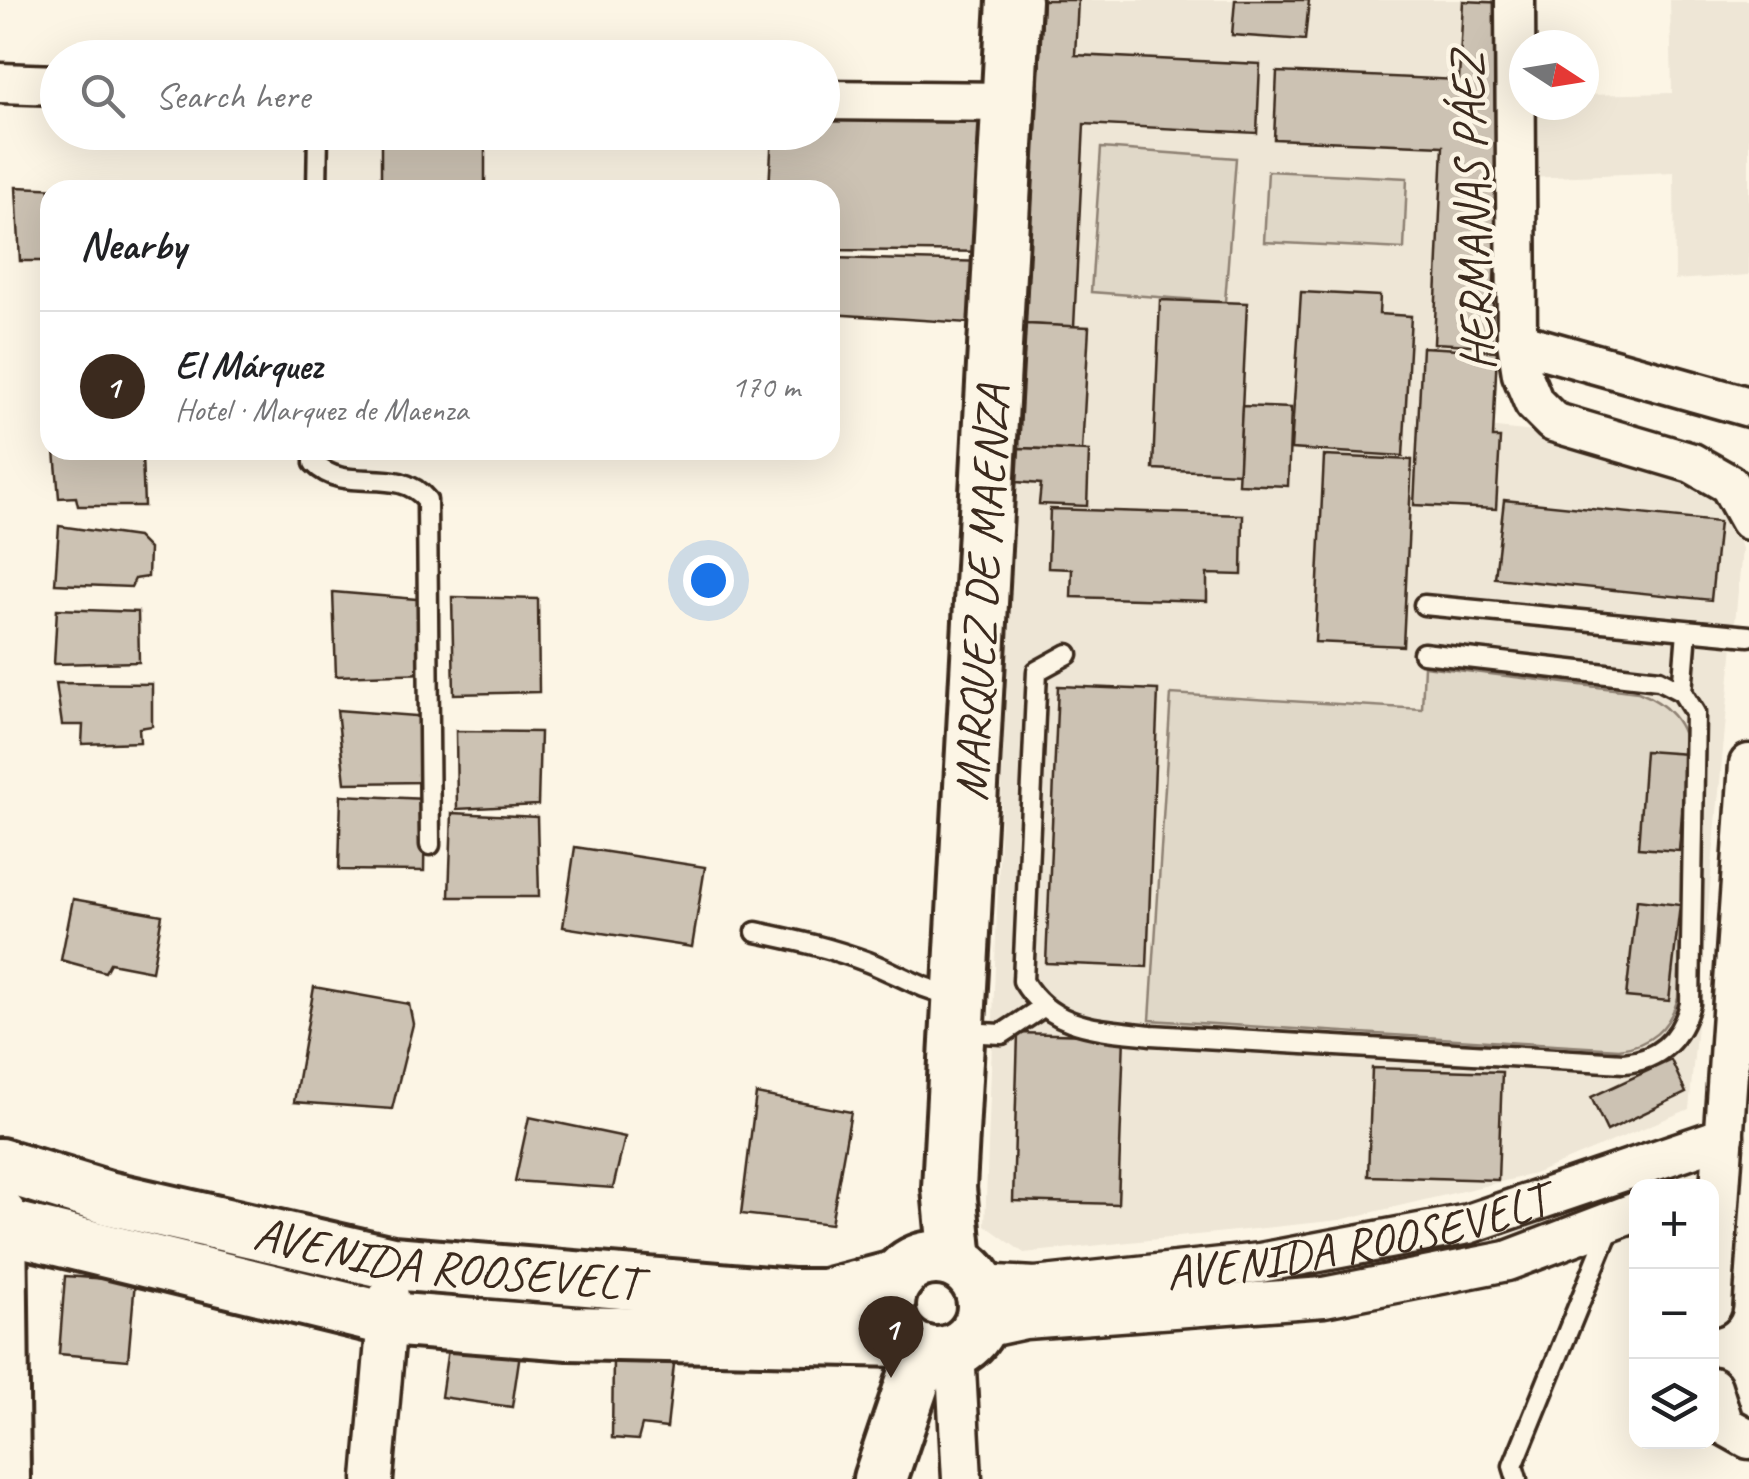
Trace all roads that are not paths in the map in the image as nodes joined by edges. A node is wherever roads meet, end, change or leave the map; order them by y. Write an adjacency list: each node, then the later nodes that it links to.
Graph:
1 (1014, 0): 6 (street, MARQUEZ DE MAENZA)
2 (1515, 0): 9 (street, HERMANAS PÁEZ)
3 (0, 83): 4 (street)
4 (40, 84)
5 (840, 100): 6 (street)
6 (1010, 102): 23 (street, MARQUEZ DE MAENZA)
7 (318, 150): 8 (lane)
8 (317, 180)
9 (1517, 342): 10 (street); 12 (street, HERMANAS PÁEZ)
10 (1749, 407)
11 (314, 460): 20 (lane)
12 (1749, 520)
13 (1424, 605): 14 (lane)
14 (1687, 632): 15 (lane); 18 (lane)
15 (1749, 636)
16 (1423, 653): 18 (lane)
17 (1068, 654): 22 (lane)
18 (1682, 692): 22 (lane)
19 (1749, 764): 24 (street)
20 (430, 845)
21 (756, 932): 23 (lane)
22 (1043, 1008): 23 (lane)
23 (959, 1014): 31 (street, MARQUEZ DE MAENZA)
24 (1724, 1138): 26 (street); 31 (street, AVENIDA ROOSEVELT)
25 (0, 1165): 30 (street, AVENIDA ROOSEVELT)
26 (1717, 1179)
27 (1625, 1215): 31 (street, AVENIDA ROOSEVELT); 39 (lane)
28 (0, 1216): 29 (street)
29 (0, 1225): 32 (street, AVENIDA ROOSEVELT); 35 (street)
30 (392, 1263): 31 (street, AVENIDA ROOSEVELT); 32 (street)
31 (940, 1307): 32 (street, AVENIDA ROOSEVELT); 37 (street, MARQUEZ DE MAENZA); 38 (street)
32 (387, 1319): 36 (street)
33 (1719, 1410): 34 (street)
34 (1748, 1439)
35 (3, 1479)
36 (373, 1479)
37 (880, 1479)
38 (962, 1479)
39 (1517, 1479)

